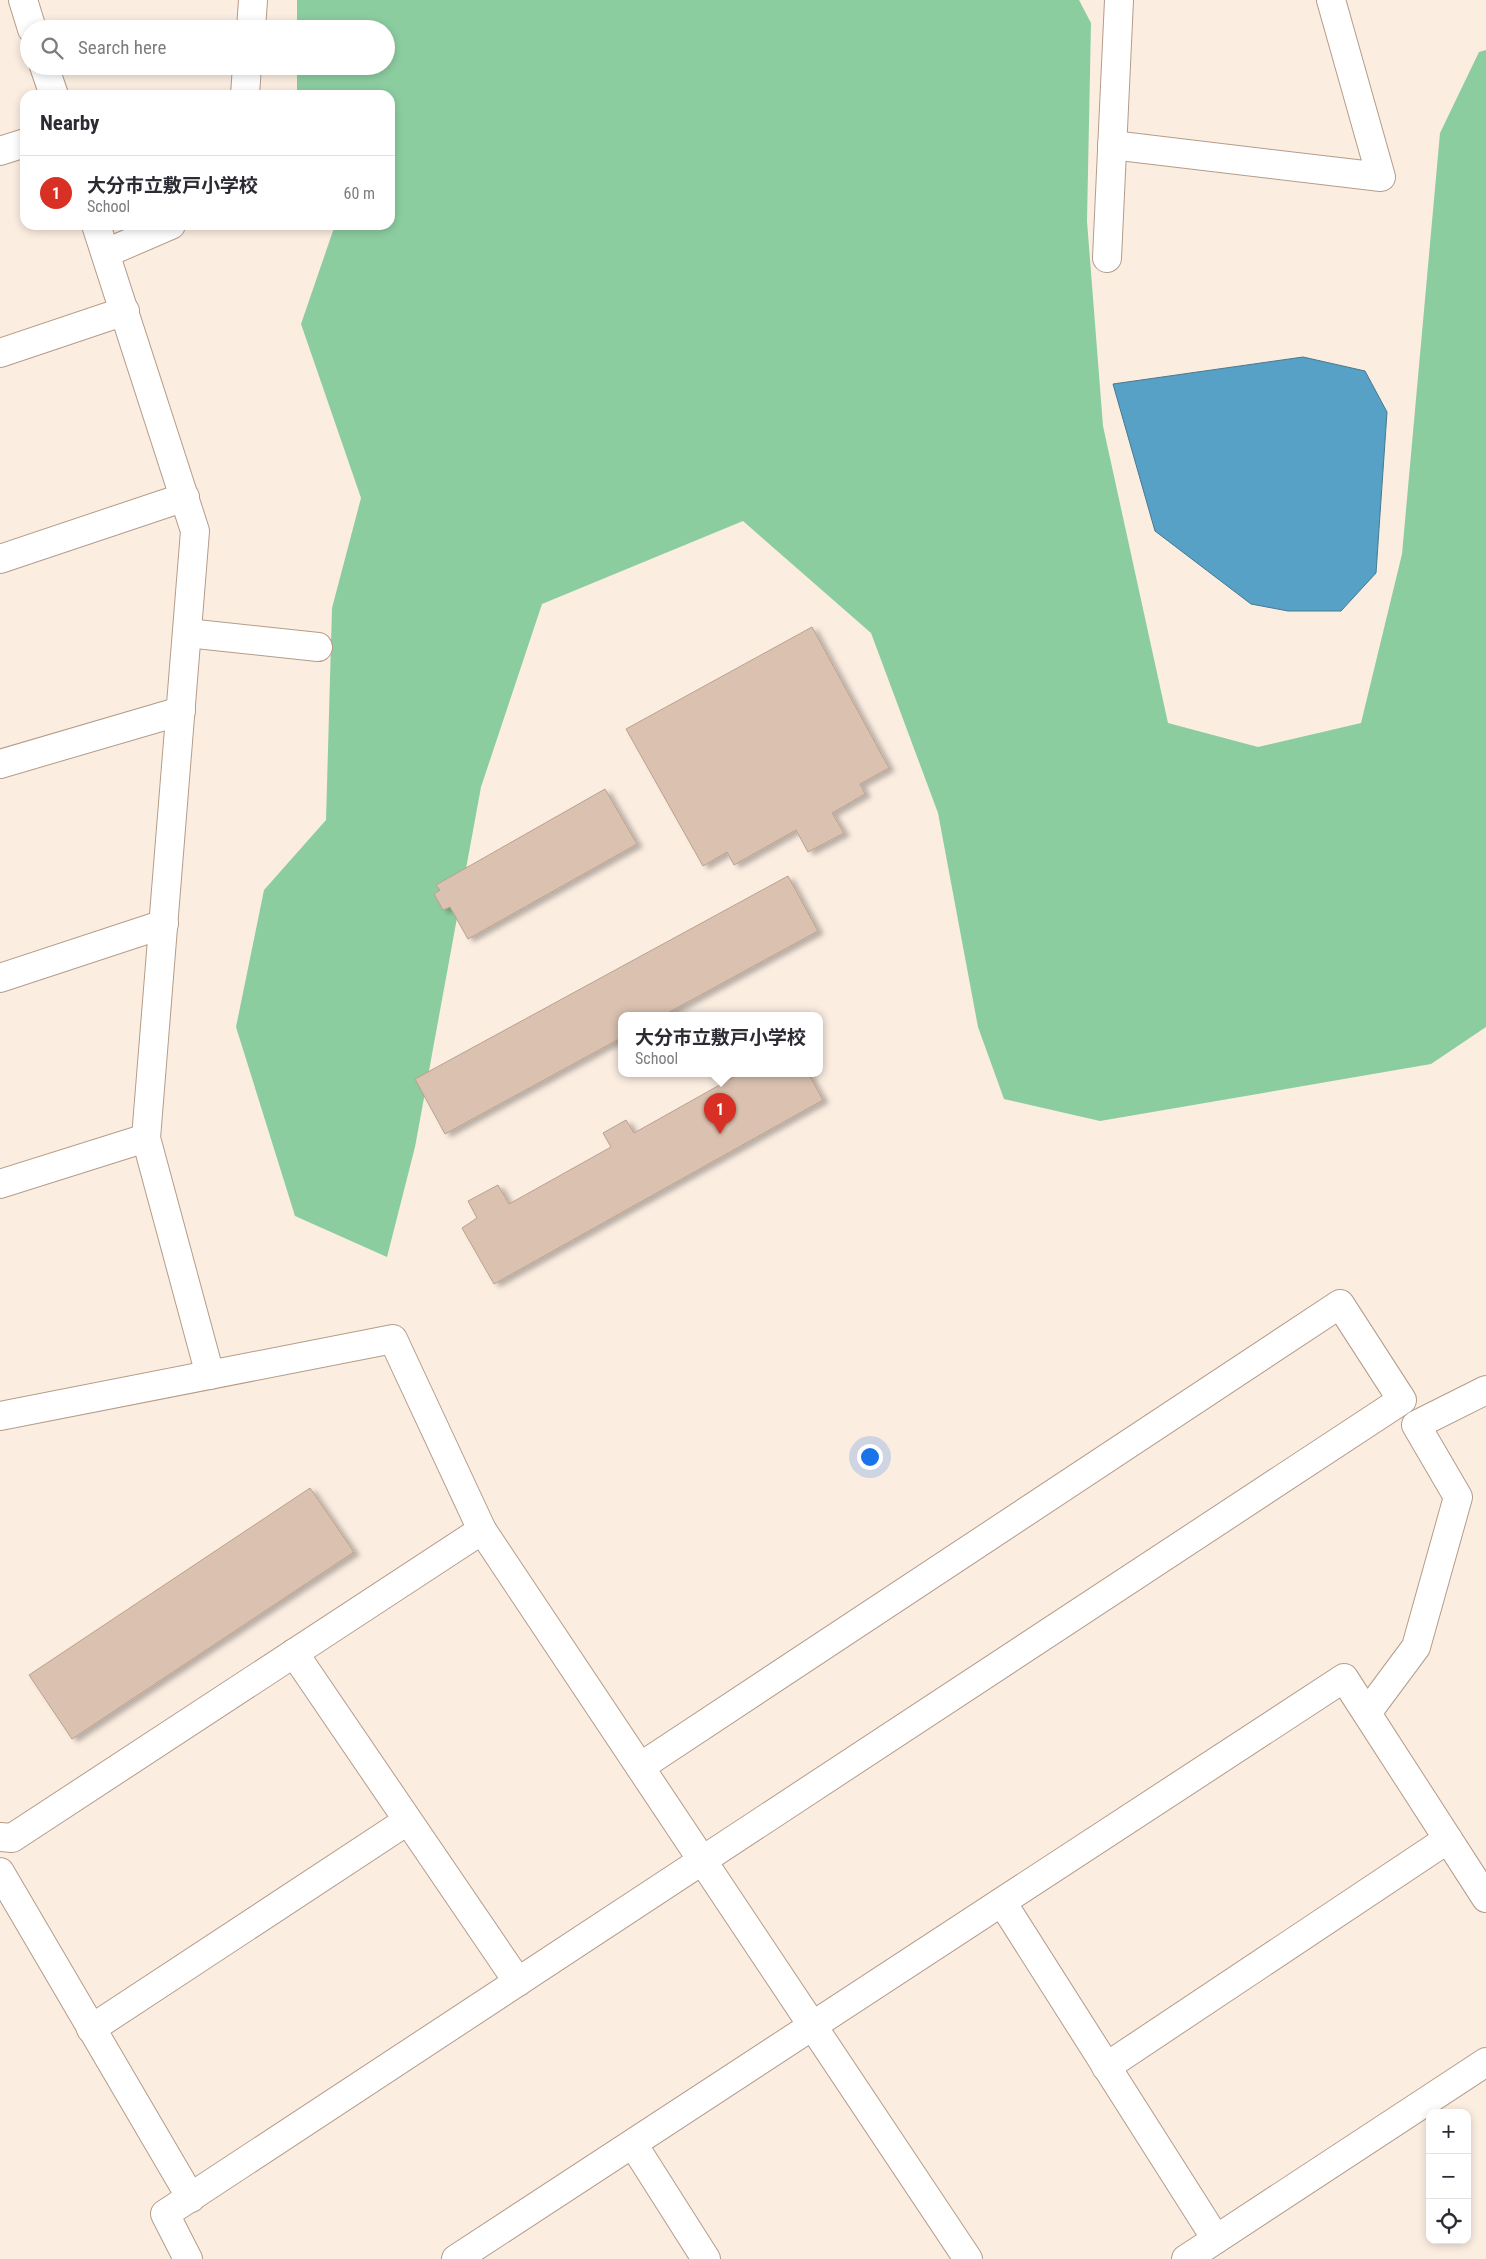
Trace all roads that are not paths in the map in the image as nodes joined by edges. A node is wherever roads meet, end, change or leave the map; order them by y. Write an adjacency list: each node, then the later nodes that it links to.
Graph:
1 (23, 0): 5 (street)
2 (254, 0): 6 (street)
3 (1119, 0): 12 (street)
4 (1331, 0): 12 (street)
5 (29, 20)
6 (252, 20)
7 (47, 75): 9 (street)
8 (246, 75): 10 (street)
9 (52, 90)
10 (245, 90)
11 (20, 144): 13 (street)
12 (1112, 146): 17 (street)
13 (0, 151)
14 (98, 230): 16 (street)
15 (159, 230): 16 (street)
16 (106, 253): 18 (street)
17 (1107, 258)
18 (125, 311): 19 (street); 20 (street)
19 (0, 353)
20 (185, 497): 21 (street); 22 (street)
21 (0, 559)
22 (187, 633): 23 (street); 24 (street)
23 (318, 647)
24 (181, 711): 25 (street); 26 (street)
25 (0, 764)
26 (164, 924): 27 (street); 28 (street)
27 (0, 978)
28 (146, 1138): 29 (street); 30 (street)
29 (0, 1184)
30 (210, 1375): 32 (street); 33 (street)
31 (1486, 1390): 35 (street)
32 (0, 1416)
33 (482, 1530): 34 (street); 36 (street)
34 (294, 1654): 37 (street); 38 (street)
35 (1367, 1714): 39 (street); 43 (street)
36 (640, 1767): 40 (street); 40 (street)
37 (407, 1821): 44 (street); 46 (street)
38 (0, 1837)
39 (1448, 1839): 42 (street); 48 (street)
40 (702, 1860): 44 (street); 45 (street)
41 (0, 1872): 46 (street)
42 (1486, 1898)
43 (1002, 1902): 45 (street); 48 (street)
44 (518, 1982): 50 (street)
45 (813, 2026): 49 (street); 55 (street)
46 (91, 2029): 50 (street)
47 (1486, 2062): 51 (street)
48 (1106, 2067): 51 (street)
49 (632, 2144): 53 (street); 54 (street)
50 (190, 2198): 52 (street)
51 (1216, 2239): 56 (street)
52 (188, 2259)
53 (456, 2259)
54 (706, 2259)
55 (968, 2259)
56 (1186, 2259)

